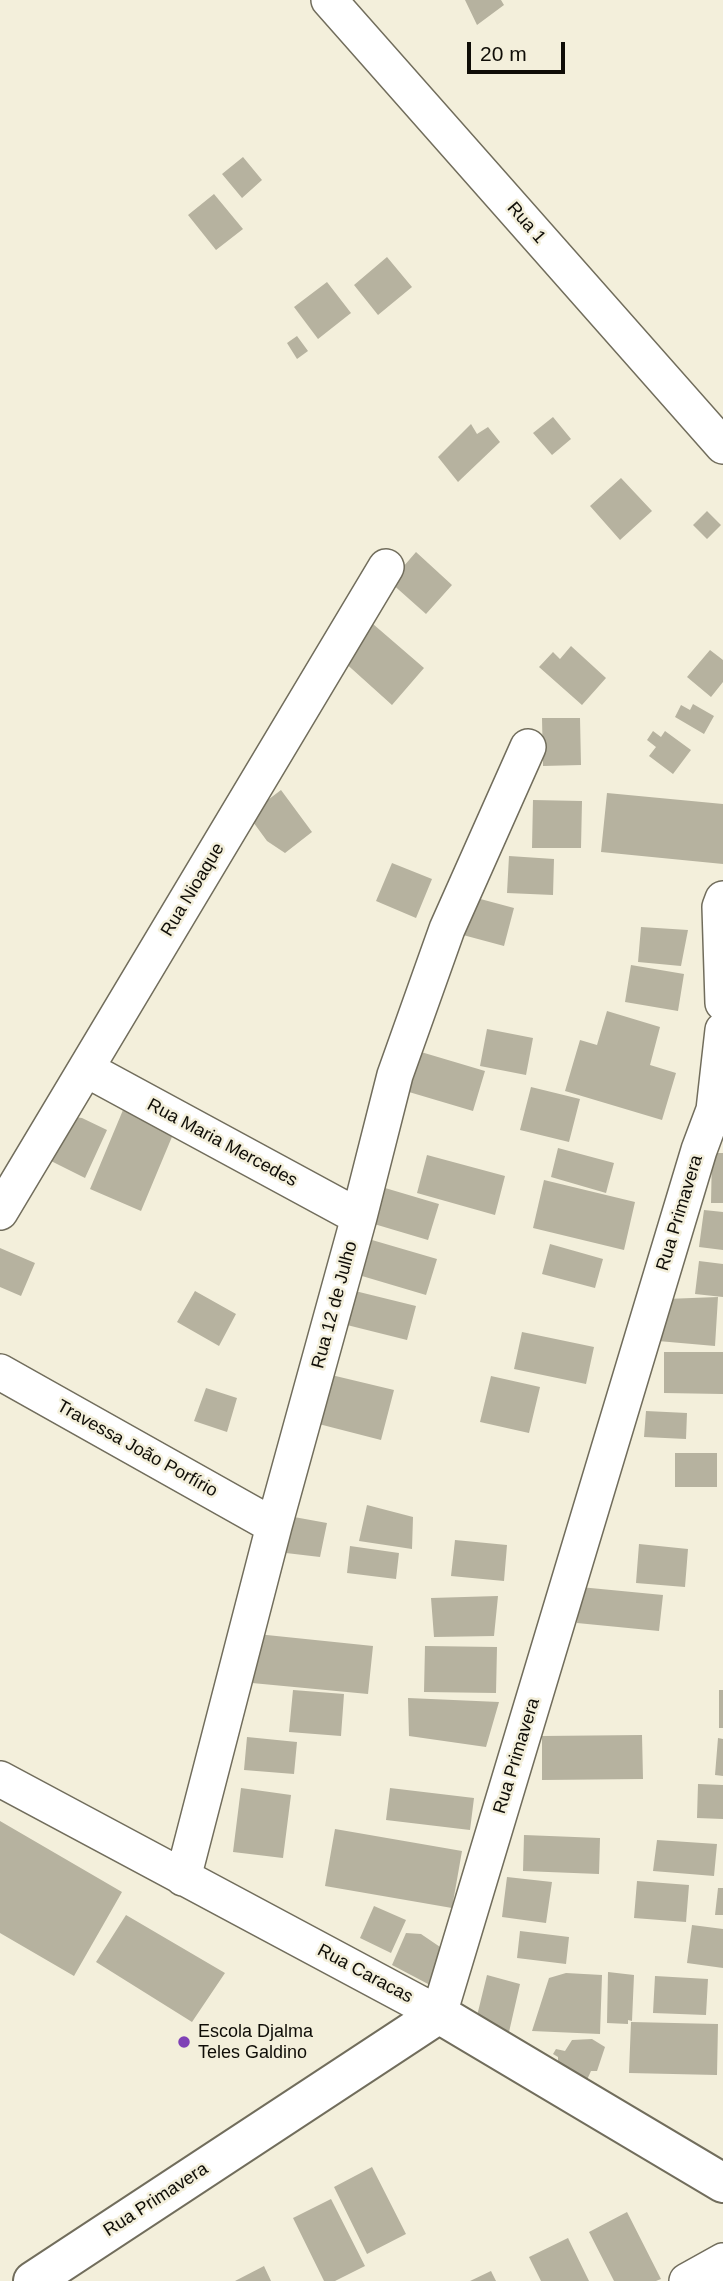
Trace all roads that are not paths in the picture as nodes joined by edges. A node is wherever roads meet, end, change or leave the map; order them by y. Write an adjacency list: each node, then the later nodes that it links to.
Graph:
1 (329, 0): 2 (street, Rua 1)
2 (723, 446)
3 (386, 567): 8 (street, Rua Nioaque)
4 (528, 747): 10 (street, Rua 12 de Julho)
5 (723, 899): 6 (street)
6 (723, 1003)
7 (723, 1030): 15 (street, Rua Primavera)
8 (86, 1069): 9 (street, Rua Nioaque); 10 (street, Rua Maria Mercedes)
9 (0, 1212)
10 (359, 1217): 12 (street, Rua 12 de Julho)
11 (0, 1372): 12 (street, Travessa João Porfírio)
12 (274, 1526): 14 (street, Rua 12 de Julho)
13 (0, 1779): 14 (street, Rua Caracas)
14 (183, 1878): 15 (street, Rua Caracas)
15 (439, 2014): 16 (street, Rua Caracas); 18 (street, Rua Primavera)
16 (723, 2183)
17 (723, 2261): 19 (street)
18 (33, 2281)
19 (687, 2281)

